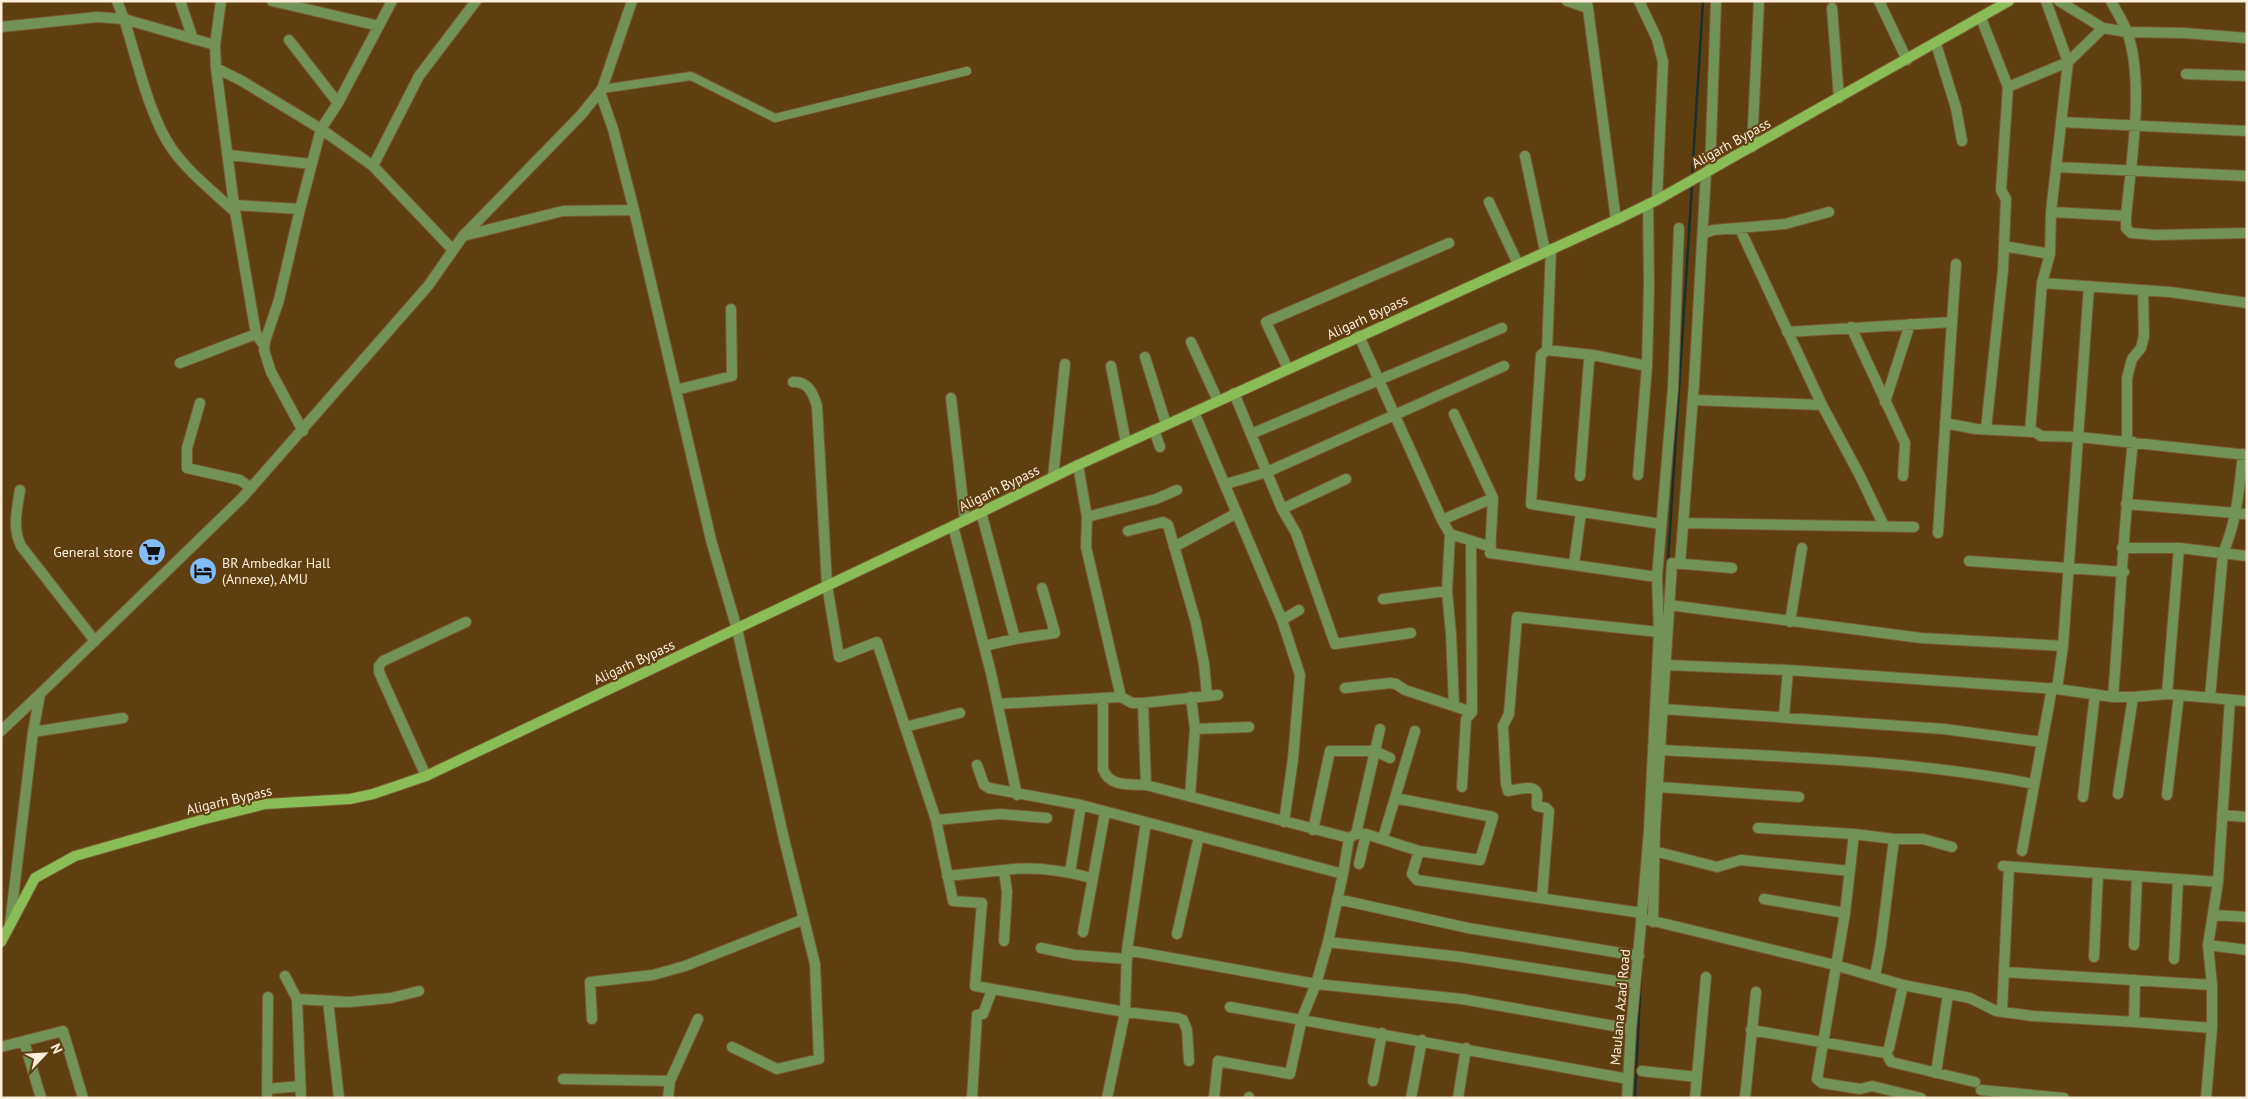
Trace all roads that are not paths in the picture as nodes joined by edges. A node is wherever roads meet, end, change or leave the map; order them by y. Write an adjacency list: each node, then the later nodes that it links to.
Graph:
1 (117, 1): 20 (street)
2 (180, 1): 26 (street)
3 (222, 1): 29 (street)
4 (272, 1): 21 (street)
5 (392, 1): 21 (street)
6 (476, 1): 49 (street)
7 (632, 1): 37 (street)
8 (1567, 1): 17 (street)
9 (1639, 1): 55 (street)
10 (1716, 1): 52 (street)
11 (1758, 1): 45 (street)
12 (1879, 1): 30 (street)
13 (2009, 1): 19 (main road, Aligarh Bypass)
14 (2046, 1): 31 (street)
15 (2059, 1): 23 (street)
16 (2111, 1): 24 (street)
17 (1587, 4): 62 (street)
18 (1832, 8): 38 (street)
19 (1981, 18): 28 (main road, Aligarh Bypass); 36 (street)
20 (124, 19): 22 (street); 26 (street); 56 (street)
21 (379, 26): 39 (street)
22 (1, 27)
23 (2103, 28): 24 (street); 31 (street)
24 (2127, 32): 25 (street); 41 (street)
25 (2247, 38)
26 (193, 39): 29 (street)
27 (289, 40): 39 (street)
28 (1936, 44): 30 (main road, Aligarh Bypass); 44 (street)
29 (215, 45): 32 (street)
30 (1907, 60): 38 (main road, Aligarh Bypass)
31 (2068, 62): 36 (street); 40 (street)
32 (216, 68): 42 (street); 46 (street)
33 (967, 71): 37 (street)
34 (2186, 74): 35 (street)
35 (2247, 76)
36 (2008, 87): 69 (street)
37 (601, 91): 58 (street); 67 (street)
38 (1839, 98): 45 (main road, Aligarh Bypass)
39 (338, 103): 42 (street)
40 (2062, 122): 41 (street); 50 (street)
41 (2134, 126): 43 (street); 51 (street)
42 (322, 129): 48 (street); 49 (street)
43 (2247, 131)
44 (1962, 141)
45 (1752, 147): 52 (main road, Aligarh Bypass)
46 (229, 155): 48 (street); 56 (street)
47 (1525, 156): 71 (street)
48 (311, 164): 57 (street)
49 (373, 166): 70 (street)
50 (2056, 167): 51 (street); 60 (street)
51 (2130, 170): 53 (street); 61 (street)
52 (1705, 173): 55 (main road, Aligarh Bypass); 66 (street)
53 (2247, 176)
54 (1489, 202): 73 (street)
55 (1652, 202): 62 (main road, Aligarh Bypass); 96 (street)
56 (235, 208): 57 (street); 85 (street)
57 (300, 209): 88 (street)
58 (634, 210): 67 (street); 100 (street)
59 (1829, 212): 64 (street)
60 (2051, 212): 61 (street); 72 (street)
61 (2126, 216): 65 (street)
62 (1616, 220): 71 (main road, Aligarh Bypass)
63 (1680, 228): 145 (street)
64 (1740, 229): 66 (street); 84 (street)
65 (2247, 233)
66 (1703, 234): 103 (street)
67 (463, 236): 70 (street)
68 (1449, 242): 97 (street)
69 (2004, 246): 72 (street); 113 (street)
70 (452, 249): 115 (street)
71 (1548, 250): 73 (main road, Aligarh Bypass); 89 (street)
72 (2050, 254): 75 (street)
73 (1518, 264): 86 (main road, Aligarh Bypass)
74 (1956, 264): 80 (street)
75 (2042, 283): 76 (street); 116 (street)
76 (2089, 286): 77 (street); 118 (street)
77 (2143, 290): 78 (street); 119 (street)
78 (2247, 303)
79 (730, 309): 100 (street)
80 (1952, 322): 81 (street); 111 (street)
81 (1910, 324): 82 (street); 105 (street)
82 (1851, 327): 84 (street); 105 (street)
83 (1502, 328): 98 (street)
84 (1787, 332): 107 (street)
85 (256, 334): 88 (street); 92 (street)
86 (1359, 336): 97 (main road, Aligarh Bypass); 98 (street)
87 (1191, 342): 104 (street)
88 (264, 344): 115 (street)
89 (1547, 350): 90 (street); 138 (street)
90 (1593, 355): 96 (street); 126 (street)
91 (1145, 358): 112 (street)
92 (180, 363)
93 (1065, 364): 128 (street)
94 (1111, 366): 120 (street)
95 (1504, 366): 109 (street)
96 (1647, 366): 125 (street)
97 (1288, 369): 101 (main road, Aligarh Bypass)
98 (1379, 380): 109 (street); 117 (street)
99 (793, 382): 167 (street)
100 (676, 390): 176 (street)
101 (1234, 393): 104 (main road, Aligarh Bypass); 117 (street)
102 (951, 398): 142 (street)
103 (1693, 400): 107 (street); 144 (street)
104 (1218, 401): 108 (main road, Aligarh Bypass)
105 (1885, 402): 127 (street)
106 (200, 403): 131 (street)
107 (1822, 405): 147 (street)
108 (1194, 412): 112 (main road, Aligarh Bypass); 130 (street)
109 (1394, 414): 124 (street); 143 (street)
110 (1454, 414): 134 (street)
111 (1945, 423): 113 (street); 150 (street)
112 (1166, 424): 114 (main road, Aligarh Bypass)
113 (1986, 429): 116 (street)
114 (1154, 430): 120 (main road, Aligarh Bypass); 121 (street)
115 (303, 431): 131 (street)
116 (2030, 432): 118 (street)
117 (1251, 434): 124 (street)
118 (2079, 437): 119 (street); 164 (street)
119 (2130, 442): 122 (street); 135 (street)
120 (1126, 443): 123 (main road, Aligarh Bypass)
121 (1160, 447)
122 (2245, 455): 140 (street)
123 (1078, 464): 128 (main road, Aligarh Bypass); 141 (street)
124 (1267, 472): 130 (street); 136 (street)
125 (1638, 475)
126 (1580, 476)
127 (1903, 476)
128 (1053, 477): 137 (main road, Aligarh Bypass)
129 (1346, 479): 136 (street)
130 (1226, 484): 139 (street)
131 (251, 488): 180 (street)
132 (20, 490): 180 (street)
133 (1177, 490): 141 (street)
134 (1493, 498): 143 (street); 154 (street)
135 (2126, 504): 140 (street); 156 (street)
136 (1282, 509): 178 (street)
137 (981, 512): 142 (main road, Aligarh Bypass); 179 (street)
138 (1581, 512): 145 (street); 161 (street)
139 (1237, 513): 153 (street); 173 (street)
140 (2242, 514): 158 (street)
141 (1087, 517): 194 (street)
142 (965, 519): 146 (main road, Aligarh Bypass)
143 (1442, 520): 151 (street)
144 (1683, 523): 147 (street); 162 (street)
145 (1662, 524): 166 (street)
146 (953, 526): 167 (main road, Aligarh Bypass); 181 (street)
147 (1884, 526): 148 (street)
148 (1914, 527)
149 (1128, 531): 153 (street)
150 (1938, 533)
151 (1450, 534): 152 (street); 169 (street)
152 (1472, 541): 154 (street); 205 (street)
153 (1174, 546): 190 (street)
154 (1491, 546): 161 (street)
155 (1802, 548): 175 (street)
156 (2122, 548): 157 (street); 165 (street)
157 (2179, 548): 158 (street); 189 (street)
158 (2223, 553): 159 (street); 197 (street)
159 (2247, 556)
160 (1969, 561): 164 (street)
161 (1574, 564): 166 (street)
162 (1680, 564): 163 (street); 171 (street)
163 (1732, 568)
164 (2068, 568): 165 (street); 182 (street)
165 (2124, 572): 193 (street)
166 (1657, 577): 177 (street)
167 (827, 585): 176 (main road, Aligarh Bypass); 209 (street)
168 (1042, 588): 179 (street)
169 (1447, 591): 170 (street); 203 (street)
170 (1383, 599)
171 (1669, 605): 175 (street); 183 (street)
172 (1299, 610): 173 (street)
173 (1282, 620): 240 (street)
174 (466, 622): 221 (street)
175 (1790, 622): 182 (street)
176 (736, 629): 221 (main road, Aligarh Bypass); 269 (street)
177 (1659, 632): 263 (street); 270 (street)
178 (1411, 633)
179 (1015, 639): 181 (street)
180 (95, 641): 187 (street)
181 (984, 646): 202 (street)
182 (2063, 646): 186 (street)
183 (1665, 665): 184 (street); 204 (street)
184 (1788, 670): 186 (street); 207 (street)
185 (1345, 688): 203 (street)
186 (2054, 688): 188 (street); 216 (street)
187 (40, 694): 213 (street); 215 (street)
188 (2095, 694): 193 (street); 231 (street)
189 (2167, 694): 192 (street); 196 (street)
190 (1207, 695): 191 (street); 195 (street)
191 (1218, 695)
192 (2178, 695): 197 (street); 228 (street)
193 (2113, 696): 196 (street)
194 (1121, 697): 198 (street); 201 (street)
195 (1191, 697): 201 (street); 211 (street)
196 (2133, 697): 226 (street)
197 (2210, 697): 199 (street)
198 (1103, 698): 202 (street); 223 (street)
199 (2230, 700): 200 (street); 235 (street)
200 (2247, 701)
201 (1143, 703): 223 (street)
202 (998, 704): 227 (street)
203 (1454, 705): 205 (street)
204 (1663, 709): 207 (street); 217 (street)
205 (1472, 712): 224 (street)
206 (960, 714): 209 (street)
207 (1784, 716): 216 (street)
208 (123, 718): 215 (street)
209 (905, 727): 238 (street)
210 (1249, 727): 211 (street)
211 (1195, 729): 229 (street)
212 (1380, 729): 218 (street)
213 (1, 731)
214 (1415, 731): 232 (street)
215 (33, 732): 271 (street)
216 (2042, 742): 222 (street)
217 (1661, 750): 222 (street); 225 (street)
218 (1375, 751): 219 (street); 242 (street); 244 (street)
219 (1390, 758)
220 (977, 766): 227 (street)
221 (426, 776): 271 (main road, Aligarh Bypass)
222 (2034, 784): 251 (street)
223 (1146, 785): 229 (street)
224 (1462, 787)
225 (1659, 787): 230 (street); 250 (street)
226 (2118, 794)
227 (1017, 795): 233 (street)
228 (2167, 795)
229 (1190, 796): 240 (street)
230 (1799, 797)
231 (2083, 797)
232 (1396, 798): 246 (street); 249 (street)
233 (1081, 806): 234 (street); 255 (street)
234 (1105, 812): 239 (street); 260 (street)
235 (2222, 815): 236 (street); 262 (street)
236 (2247, 817)
237 (1047, 818): 238 (street)
238 (936, 820): 258 (street)
239 (1146, 822): 245 (street); 281 (street)
240 (1284, 822): 242 (street)
241 (1758, 828): 243 (street)
242 (1313, 830): 244 (street)
243 (1854, 834): 247 (street); 254 (street)
244 (1357, 835): 246 (street); 252 (street); 256 (street)
245 (1199, 836): 256 (street); 273 (street)
246 (1384, 838): 249 (street)
247 (1894, 839): 248 (street); 288 (street)
248 (1952, 847)
249 (1419, 851): 263 (street)
250 (1654, 851): 254 (street); 270 (street)
251 (2022, 851)
252 (1359, 864)
253 (1004, 870): 255 (street); 258 (street); 274 (street)
254 (1850, 871): 266 (street)
255 (1070, 872): 260 (street)
256 (1343, 874): 264 (street)
257 (2098, 874): 259 (street); 283 (street); 286 (street)
258 (947, 876): 295 (street)
259 (2137, 877): 261 (street); 277 (street)
260 (1092, 878): 272 (street)
261 (2178, 880): 262 (street); 284 (street)
262 (2218, 882): 267 (street)
263 (1542, 897): 270 (street)
264 (1337, 899): 276 (street); 282 (street)
265 (1764, 899): 266 (street)
266 (1845, 913): 285 (street)
267 (2213, 915): 268 (street); 278 (street)
268 (2247, 917)
269 (804, 919): 306 (street); 317 (street)
270 (1646, 919): 282 (street, Maulana Azad Road); 285 (street)
271 (10, 925): 275 (main road, Aligarh Bypass)
272 (1083, 932)
273 (1177, 934)
274 (1004, 941)
275 (1, 942)
276 (1328, 942): 291 (street); 292 (street)
277 (2134, 945)
278 (2208, 945): 280 (street); 294 (street)
279 (1041, 948): 281 (street)
280 (2247, 950)
281 (1127, 954): 291 (street); 304 (street)
282 (1639, 956): 292 (street, Maulana Azad Road)
283 (2094, 957)
284 (2174, 959)
285 (1836, 965): 288 (street); 315 (street)
286 (2004, 972): 290 (street); 303 (street)
287 (285, 976): 300 (street)
288 (1875, 976): 293 (street)
289 (1706, 977): 323 (street)
290 (2135, 980): 294 (street); 308 (street)
291 (1316, 984): 305 (street); 310 (street)
292 (1634, 984): 310 (street, Maulana Azad Road)
293 (1902, 985): 298 (street); 319 (street)
294 (2212, 985): 309 (street)
295 (992, 990): 304 (street); 336 (street)
296 (419, 991): 301 (street)
297 (1756, 992): 311 (street)
298 (1948, 994): 303 (street); 322 (street)
299 (268, 997): 329 (street)
300 (297, 999): 301 (street); 328 (street)
301 (328, 1000): 334 (street)
302 (1230, 1007): 305 (street)
303 (2002, 1011): 308 (street)
304 (1124, 1012): 320 (street); 337 (street)
305 (1302, 1018): 312 (street); 338 (street)
306 (592, 1019)
307 (698, 1020): 326 (street)
308 (2134, 1022): 309 (street)
309 (2212, 1028): 346 (street)
310 (1631, 1029): 325 (street, Maulana Azad Road)
311 (1751, 1030): 315 (street); 343 (street)
312 (1382, 1033): 313 (street); 327 (street)
313 (1422, 1040): 318 (street); 339 (street)
314 (24, 1041): 316 (street); 331 (street); 332 (street)
315 (1823, 1042): 319 (street); 330 (street)
316 (1, 1047)
317 (732, 1047)
318 (1466, 1048): 325 (street); 340 (street)
319 (1886, 1053): 322 (street)
320 (1189, 1061)
321 (1642, 1071): 323 (street)
322 (1936, 1073): 345 (street)
323 (1697, 1078): 342 (street)
324 (562, 1079): 326 (street)
325 (1628, 1079): 341 (street, Maulana Azad Road)
326 (670, 1081): 335 (street)
327 (1373, 1081)
328 (300, 1086): 329 (street); 333 (street)
329 (267, 1093)
330 (1860, 1093): 344 (street)
331 (41, 1098)
332 (83, 1098)
333 (301, 1098)
334 (339, 1098)
335 (668, 1098)
336 (972, 1098)
337 (1107, 1098)
338 (1214, 1098)
339 (1411, 1098)
340 (1458, 1098)
341 (1628, 1098)
342 (1695, 1098)
343 (1746, 1098)
344 (1921, 1098)
345 (2064, 1098)
346 (2206, 1098)

